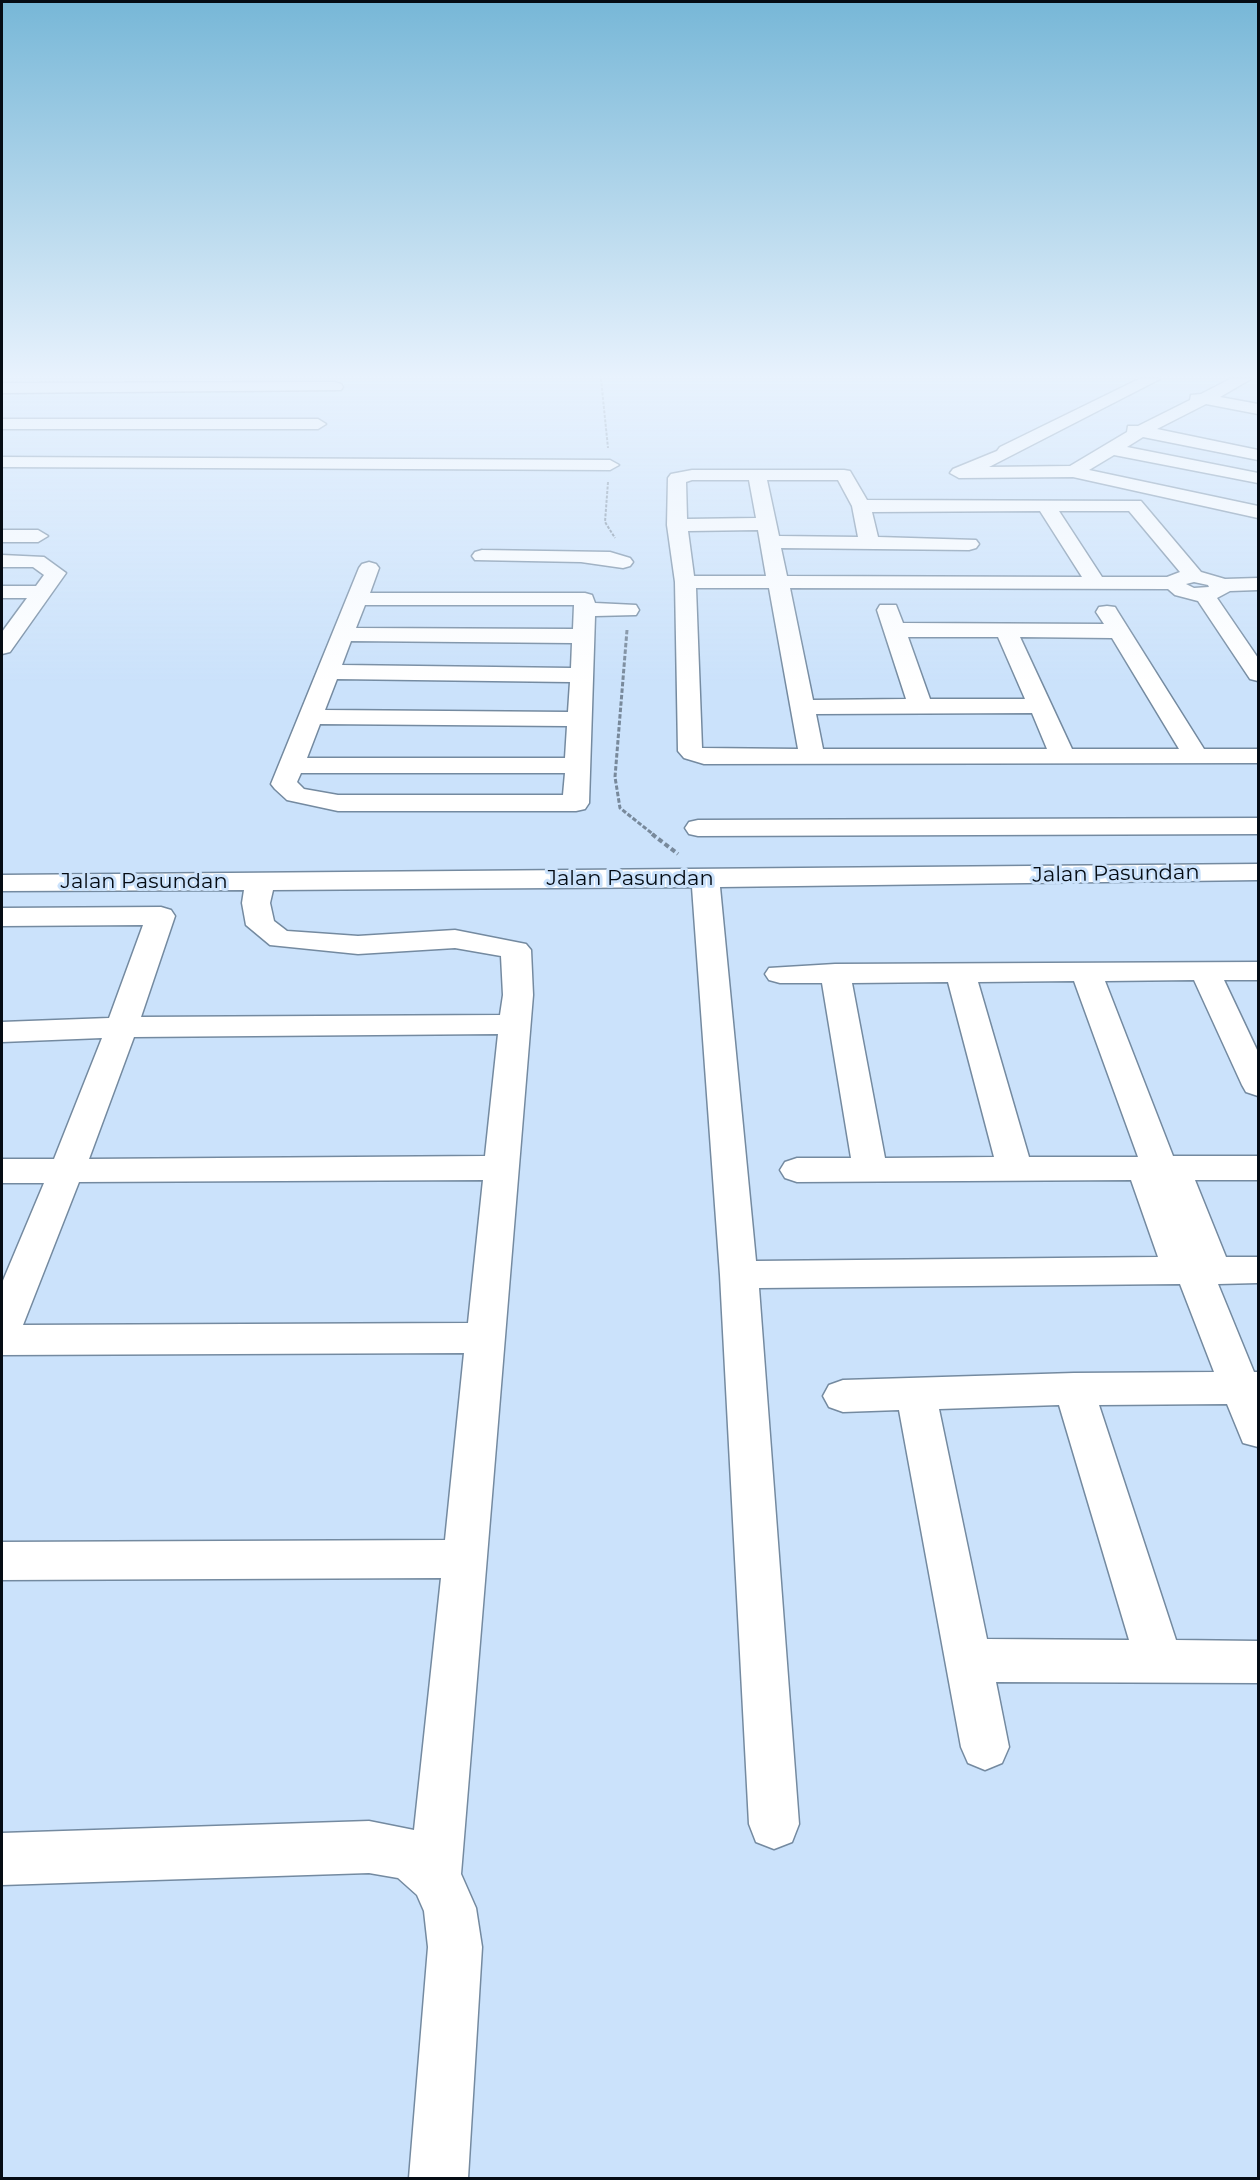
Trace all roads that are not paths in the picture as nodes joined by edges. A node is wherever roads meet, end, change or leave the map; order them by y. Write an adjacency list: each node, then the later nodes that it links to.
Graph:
1 (677, 481): 13 (street)
2 (758, 481): 14 (street)
3 (849, 481): 8 (street)
4 (1064, 481): 8 (street)
5 (1080, 481): 6 (street)
6 (1140, 487): 11 (street); 12 (street)
7 (1258, 492): 12 (street)
8 (856, 497): 10 (street); 17 (street)
9 (1046, 505): 10 (street); 11 (street); 28 (street)
10 (955, 506): 18 (street)
11 (1136, 506): 12 (street); 30 (street)
12 (1250, 510)
13 (677, 525): 14 (street); 25 (street)
14 (768, 533): 17 (street); 24 (street)
15 (2, 536): 16 (street)
16 (38, 536)
17 (869, 543): 18 (street)
18 (969, 544): 22 (street)
19 (482, 556): 21 (street)
20 (2, 561): 32 (street)
21 (623, 562)
22 (977, 562): 24 (street); 27 (street)
23 (369, 568): 33 (street)
24 (776, 573): 25 (street); 26 (street); 46 (street)
25 (685, 582): 54 (street)
26 (879, 582): 27 (street); 37 (street)
27 (985, 583): 28 (street)
28 (1092, 583): 30 (street); 39 (street)
29 (1258, 584): 30 (street)
30 (1206, 585): 44 (street)
31 (2, 592): 32 (street)
32 (42, 592): 36 (street)
33 (357, 598): 34 (street); 40 (street)
34 (585, 609): 35 (street); 41 (street)
35 (628, 609)
36 (11, 622): 42 (street)
37 (895, 630): 38 (street); 47 (street)
38 (1006, 630): 39 (street); 48 (street)
39 (1118, 631): 52 (street)
40 (344, 634): 41 (street); 43 (street)
41 (583, 636): 45 (street)
42 (2, 647)
43 (329, 672): 45 (street); 49 (street)
44 (1258, 674)
45 (581, 675): 50 (street)
46 (802, 706): 47 (street); 54 (street)
47 (920, 706): 48 (street)
48 (1040, 706): 51 (street)
49 (312, 717): 50 (street); 55 (street)
50 (579, 719): 56 (street)
51 (1063, 756): 52 (street); 54 (street)
52 (1196, 756): 53 (street)
53 (1258, 756)
54 (813, 757)
55 (293, 765): 56 (street); 56 (street)
56 (577, 766)
57 (1258, 826): 58 (street)
58 (698, 828)
59 (1258, 872): 60 (street, Jalan Pasundan)
60 (705, 879): 61 (street, Jalan Pasundan); 84 (street)
61 (260, 882): 62 (street, Jalan Pasundan); 70 (street)
62 (2, 883)
63 (2, 917): 71 (street)
64 (1205, 971): 65 (street); 67 (street); 73 (street)
65 (1258, 971)
66 (960, 972): 67 (street); 68 (street); 77 (street)
67 (1086, 972): 75 (street)
68 (835, 973): 69 (street); 79 (street)
69 (780, 974)
70 (515, 1024): 71 (street); 74 (street)
71 (123, 1027): 72 (street); 81 (street)
72 (2, 1032)
73 (1258, 1084)
74 (501, 1168): 81 (street); 86 (street)
75 (1159, 1168): 76 (street); 77 (street); 82 (street)
76 (1258, 1168)
77 (1015, 1169): 79 (street)
78 (797, 1170): 79 (street)
79 (870, 1170)
80 (2, 1171): 81 (street)
81 (66, 1171): 85 (street)
82 (1196, 1270): 83 (street); 84 (street); 88 (street)
83 (1258, 1270)
84 (739, 1275): 99 (street)
85 (2, 1328)
86 (486, 1338): 87 (street); 93 (street)
87 (2, 1340)
88 (1250, 1388): 89 (street); 92 (street)
89 (1074, 1389): 90 (street); 96 (street)
90 (916, 1394): 91 (street); 95 (street)
91 (843, 1396)
92 (1258, 1431)
93 (465, 1559): 94 (street); 101 (street)
94 (2, 1561)
95 (968, 1660): 96 (street); 98 (street)
96 (1159, 1661): 97 (street)
97 (1258, 1662)
98 (985, 1747)
99 (774, 1824)
100 (2, 1859): 101 (street)
101 (435, 1877): 102 (street)
102 (440, 2178)

